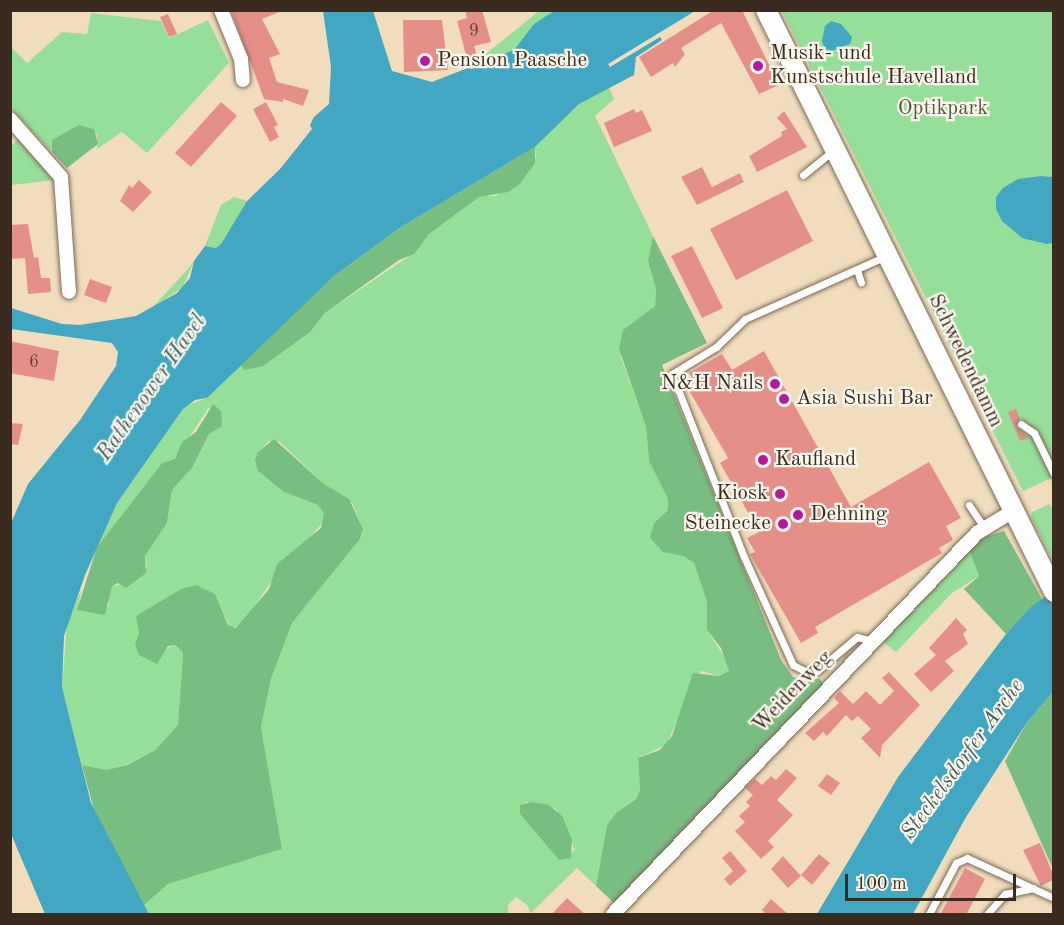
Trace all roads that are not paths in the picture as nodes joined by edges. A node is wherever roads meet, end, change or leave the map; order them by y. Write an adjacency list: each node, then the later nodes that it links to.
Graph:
1 (221, 10): 3 (street)
2 (766, 10): 5 (main road, Schwedendamm)
3 (243, 80)
4 (10, 119): 10 (street)
5 (834, 150): 6 (lane); 7 (main road, Schwedendamm)
6 (803, 175)
7 (886, 256): 8 (lane); 14 (main road, Schwedendamm)
8 (857, 270): 9 (lane); 17 (lane)
9 (861, 282)
10 (69, 292)
11 (1021, 424): 12 (lane)
12 (1053, 474)
13 (969, 505): 15 (lane)
14 (1013, 511): 15 (street, Weidenweg); 16 (main road, Schwedendamm)
15 (983, 526): 17 (street, Weidenweg)
16 (1053, 592)
17 (873, 641): 20 (street, Weidenweg)
18 (1033, 888): 19 (lane); 21 (lane); 22 (lane)
19 (1053, 898)
20 (613, 915)
21 (929, 915)
22 (987, 915)

